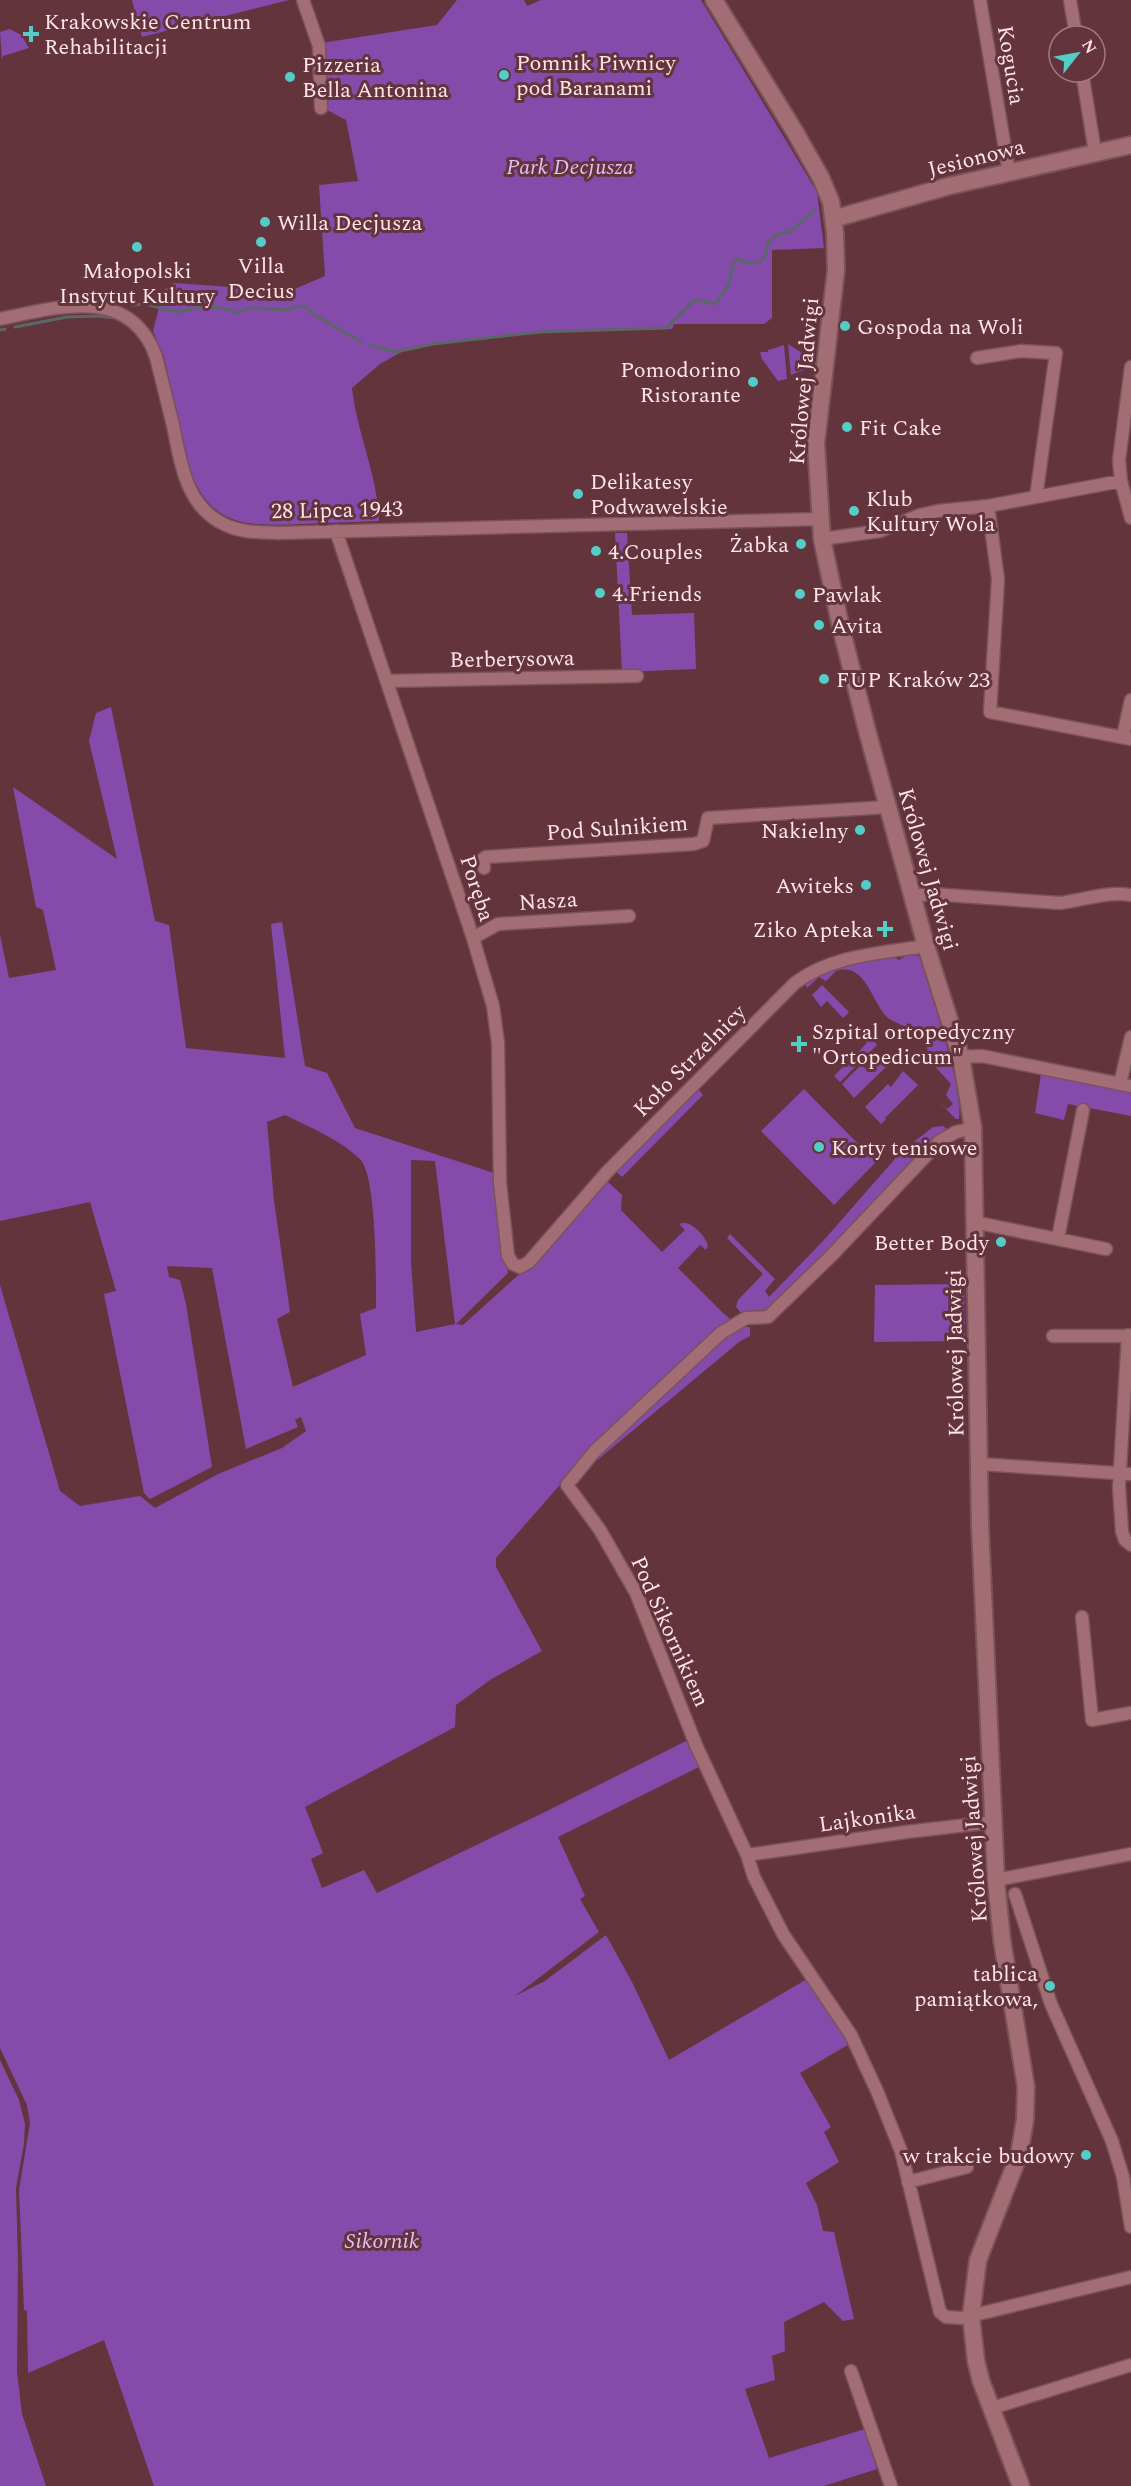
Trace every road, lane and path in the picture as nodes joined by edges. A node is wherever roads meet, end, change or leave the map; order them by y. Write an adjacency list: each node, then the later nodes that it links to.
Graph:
1 (303, 0): 7 (street)
2 (714, 0): 11 (street, Królowej Jadwigi)
3 (980, 0): 10 (street, Kogucia)
4 (1070, 0): 5 (street)
5 (1074, 24)
6 (1084, 84): 9 (street)
7 (321, 108)
8 (1131, 145): 9 (street, Jesionowa)
9 (1095, 153): 10 (street, Jesionowa)
10 (1009, 172): 11 (street, Jesionowa)
11 (833, 219): 19 (street, Królowej Jadwigi)
12 (0, 319): 20 (street, 28 Lipca 1943)
13 (977, 358): 16 (street)
14 (1131, 367): 15 (street)
15 (1121, 481): 16 (street); 18 (street)
16 (1036, 497): 17 (street)
17 (988, 506): 21 (street); 25 (street)
18 (1131, 518)
19 (820, 519): 20 (street, 28 Lipca 1943); 21 (street, Królowej Jadwigi)
20 (336, 531): 23 (street, Poręba)
21 (822, 539): 26 (street, Królowej Jadwigi)
22 (637, 676): 23 (street, Berberysowa)
23 (387, 681): 31 (street, Poręba)
24 (1131, 700): 25 (street)
25 (1127, 738)
26 (888, 807): 27 (street, Pod Sulnikiem); 29 (street, Królowej Jadwigi)
27 (484, 868)
28 (1131, 895): 29 (street)
29 (912, 896): 32 (street, Królowej Jadwigi)
30 (629, 916): 31 (street, Nasza)
31 (473, 938): 41 (street, Poręba)
32 (926, 946): 34 (street, Królowej Jadwigi); 41 (street, Koło Strzelnicy)
33 (1131, 1037): 35 (street)
34 (960, 1057): 35 (street); 37 (street, Królowej Jadwigi)
35 (1125, 1085)
36 (1083, 1110): 39 (street)
37 (964, 1130): 38 (street, Królowej Jadwigi); 51 (street, Pod Sikornikiem)
38 (974, 1222): 39 (street); 44 (street, Królowej Jadwigi)
39 (1058, 1238): 40 (street)
40 (1106, 1249)
41 (520, 1267)
42 (1130, 1335): 43 (street); 45 (street)
43 (1053, 1336)
44 (979, 1464): 45 (street); 49 (street, Królowej Jadwigi)
45 (1125, 1473): 46 (street)
46 (1131, 1545)
47 (1082, 1617): 48 (street)
48 (1131, 1713)
49 (993, 1822): 51 (street, Lajkonika); 52 (street, Królowej Jadwigi)
50 (1131, 1854): 52 (street)
51 (747, 1856): 55 (street, Pod Sikornikiem)
52 (996, 1880): 58 (street, Królowej Jadwigi)
53 (1015, 1894): 56 (street)
54 (967, 2167): 55 (street)
55 (908, 2182): 58 (street, Pod Sikornikiem)
56 (1131, 2227)
57 (1131, 2277): 58 (street)
58 (971, 2316): 61 (street, Królowej Jadwigi)
59 (1131, 2365): 61 (street)
60 (850, 2371): 63 (street)
61 (992, 2408): 62 (street, Królowej Jadwigi)
62 (1018, 2484)
63 (891, 2486)

